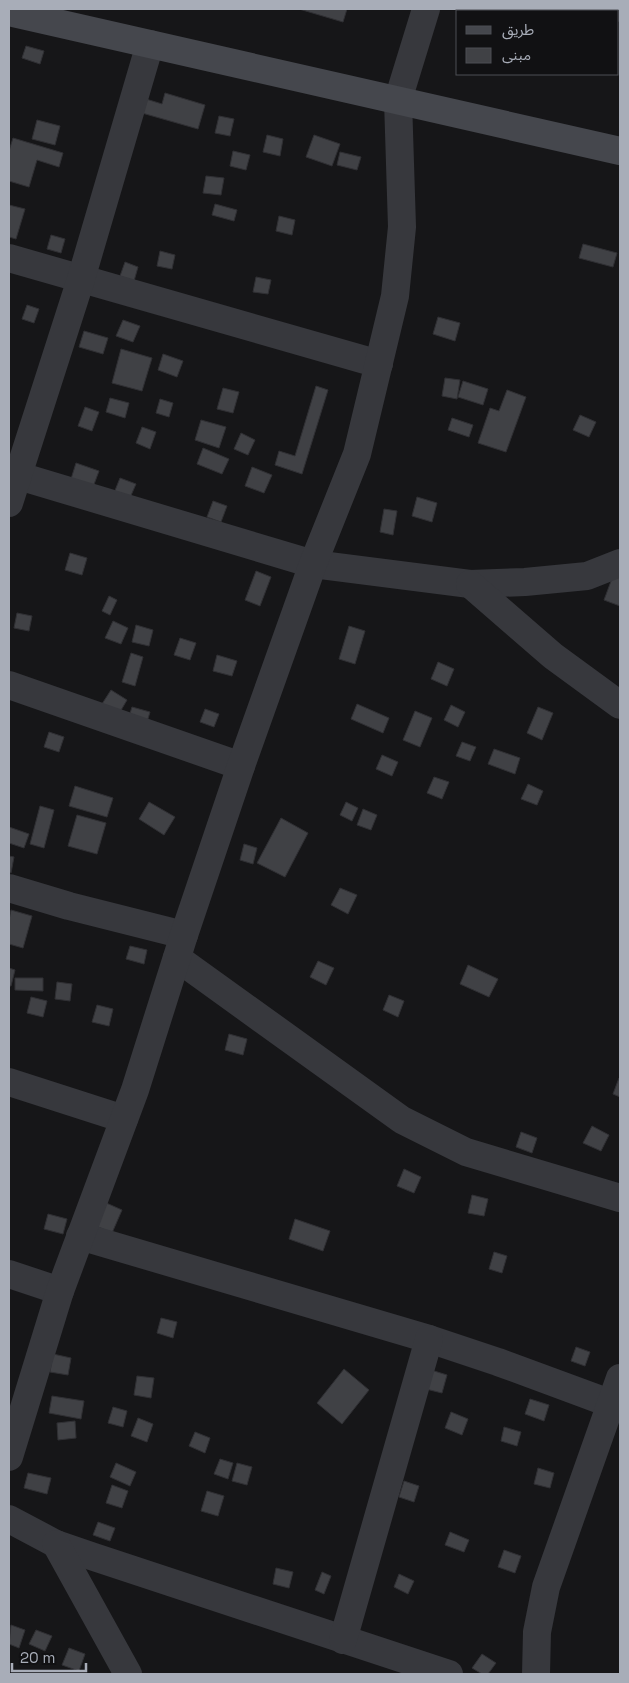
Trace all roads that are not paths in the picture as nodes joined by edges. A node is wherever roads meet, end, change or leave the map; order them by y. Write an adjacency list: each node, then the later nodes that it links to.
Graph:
1 (426, 9): 4 (street)
2 (9, 12): 3 (street)
3 (150, 44): 4 (street); 7 (street)
4 (398, 100): 5 (street); 8 (street)
5 (620, 151)
6 (9, 258): 7 (street)
7 (81, 280): 8 (street); 9 (street)
8 (379, 364): 12 (street)
9 (13, 475): 10 (street); 12 (street)
10 (9, 504)
11 (620, 563): 13 (street)
12 (313, 564): 13 (street); 16 (street)
13 (470, 584): 15 (street)
14 (9, 685): 16 (street)
15 (620, 705)
16 (241, 766): 18 (street)
17 (9, 888): 18 (street)
18 (181, 947): 20 (street); 21 (street)
19 (9, 1082): 20 (street)
20 (124, 1119): 22 (street)
21 (620, 1198)
22 (80, 1236): 24 (street); 25 (street)
23 (9, 1274): 24 (street)
24 (60, 1290): 28 (street)
25 (428, 1340): 27 (street); 31 (street)
26 (620, 1378): 27 (street)
27 (616, 1406): 34 (street)
28 (9, 1457)
29 (9, 1519): 30 (street)
30 (56, 1544): 31 (street); 32 (street)
31 (343, 1640): 33 (street)
32 (128, 1674)
33 (449, 1674)
34 (536, 1674)

